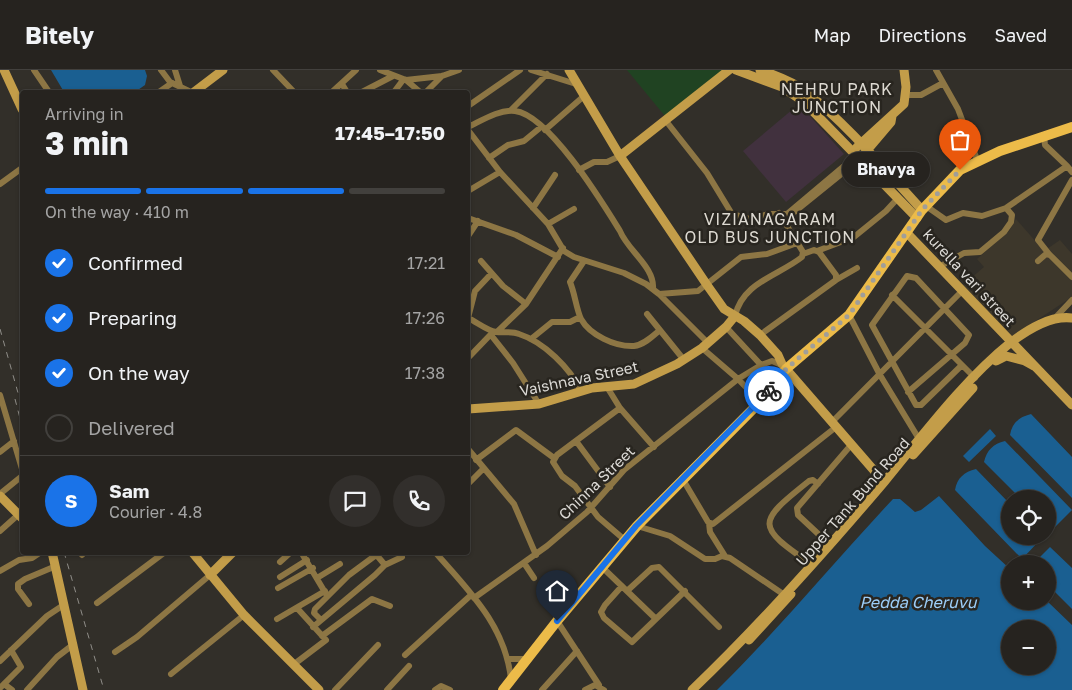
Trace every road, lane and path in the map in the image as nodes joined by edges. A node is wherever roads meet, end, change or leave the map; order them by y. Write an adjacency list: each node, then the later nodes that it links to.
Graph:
1 (4, 70): 40 (street)
2 (34, 70): 27 (street)
3 (161, 70): 23 (street)
4 (175, 70): 26 (street)
5 (273, 70): 31 (street)
6 (356, 70): 24 (street)
7 (380, 70): 19 (street)
8 (520, 70): 41 (street)
9 (531, 70): 18 (street)
10 (569, 70): 25 (street)
11 (729, 70): 44 (street)
12 (736, 70): 52 (street)
13 (760, 70): 50 (street)
14 (904, 70): 38 (street)
15 (936, 70): 22 (street)
16 (220, 71): 30 (street)
17 (455, 71): 20 (street)
18 (547, 74): 25 (street); 42 (street)
19 (393, 76): 21 (street); 34 (street)
20 (442, 76): 21 (street); 37 (street)
21 (405, 80): 35 (street); 36 (street)
22 (943, 83): 38 (street); 55 (street)
23 (172, 84): 26 (street); 28 (street)
24 (342, 84): 32 (street); 33 (street)
25 (576, 84): 39 (street)
26 (180, 86): 29 (street)
27 (48, 90)
28 (162, 90)
29 (188, 90)
30 (195, 90)
31 (292, 90)
32 (334, 90)
33 (346, 90)
34 (366, 90)
35 (396, 90)
36 (418, 90)
37 (428, 90)
38 (906, 95): 43 (street)
39 (584, 96): 46 (street); 53 (street)
40 (20, 105)
41 (470, 105)
42 (511, 110): 46 (street); 47 (street)
43 (892, 116): 50 (street); 51 (street)
44 (666, 121): 53 (street); 69 (street)
45 (1072, 127): 49 (main road)
46 (543, 128): 54 (street); 58 (street)
47 (470, 130)
48 (470, 134): 54 (street)
49 (1044, 136): 55 (main road); 57 (street)
50 (860, 144): 51 (street); 52 (street)
51 (867, 152): 52 (street); 68 (street)
52 (857, 155): 64 (street); 69 (street)
53 (620, 156): 58 (street); 89 (street)
54 (489, 158): 59 (street)
55 (978, 162): 68 (main road)
56 (20, 169): 62 (street)
57 (1069, 169): 66 (street)
58 (579, 170): 91 (street)
59 (500, 172): 63 (street); 65 (street)
60 (555, 174): 65 (street)
61 (1072, 180): 79 (street)
62 (0, 184)
63 (470, 190)
64 (898, 198): 68 (street); 77 (street)
65 (533, 208): 72 (street)
66 (1006, 208): 68 (street); 84 (street)
67 (574, 209): 72 (street)
68 (922, 211): 74 (main road)
69 (779, 213): 75 (street)
70 (470, 219): 71 (street)
71 (478, 221): 73 (street); 80 (street)
72 (548, 224): 76 (street)
73 (470, 233)
74 (907, 233): 84 (street, kurella vari street); 98 (main road)
75 (796, 243): 78 (street); 89 (street)
76 (563, 248): 80 (street); 82 (street)
77 (818, 251): 78 (street); 88 (street)
78 (803, 254): 99 (street)
79 (1049, 254): 83 (street); 87 (street)
80 (558, 257): 94 (street)
81 (481, 261): 86 (street)
82 (584, 261): 91 (street); 100 (street)
83 (1038, 261)
84 (939, 267): 90 (street, kurella vari street)
85 (857, 268): 88 (street)
86 (491, 274): 94 (street); 96 (street)
87 (1072, 277)
88 (836, 280): 108 (street)
89 (707, 285): 91 (street); 99 (street)
90 (962, 291): 95 (street); 110 (street, kurella vari street)
91 (656, 292): 111 (street)
92 (892, 295): 95 (street); 105 (street); 115 (street)
93 (1072, 300): 101 (street)
94 (526, 304): 107 (street)
95 (945, 308): 105 (street); 112 (street)
96 (470, 310)
97 (647, 314): 106 (street)
98 (849, 315): 118 (main road); 120 (street)
99 (735, 316): 104 (street, Vaishnava Street); 108 (street)
100 (580, 317): 106 (street); 109 (street)
101 (1054, 318): 102 (street); 110 (street, Upper Tank Bund Road)
102 (1072, 318)
103 (470, 319): 107 (street)
104 (726, 327): 111 (street, Vaishnava Street); 116 (street)
105 (924, 329): 112 (street); 115 (street)
106 (660, 330): 114 (street)
107 (494, 333): 109 (street); 113 (street); 128 (street)
108 (760, 335): 118 (street)
109 (531, 339): 124 (street)
110 (1011, 343): 119 (street, kurella vari street); 121 (street, Upper Tank Bund Road)
111 (705, 346): 114 (street, Vaishnava Street); 122 (street)
112 (951, 354): 117 (street); 125 (street)
113 (470, 356)
114 (684, 360): 123 (street, Vaishnava Street)
115 (892, 362): 120 (street); 125 (street)
116 (761, 365): 118 (street, Chinna Street); 122 (street, Chinna Street)
117 (962, 365): 121 (street); 125 (street)
118 (784, 366): 127 (main road); 133 (street)
119 (1034, 366): 129 (street, kurella vari street); 233 (street, Upper Tank Bund Road)
120 (880, 375): 133 (street); 134 (street)
121 (975, 378): 134 (street, Upper Tank Bund Road)
122 (738, 379): 127 (street); 138 (street, Chinna Street)
123 (607, 387): 124 (street, Vaishnava Street); 130 (street)
124 (581, 391): 128 (street, Vaishnava Street)
125 (908, 392)
126 (0, 395): 131 (street)
127 (760, 402): 146 (main road)
128 (539, 404): 132 (street, Vaishnava Street)
129 (1072, 405)
130 (620, 408): 135 (street); 138 (street)
131 (2, 410): 136 (street)
132 (470, 410)
133 (834, 425): 137 (street); 154 (street)
134 (919, 438): 148 (street, Upper Tank Bund Road)
135 (576, 440): 141 (street); 150 (street)
136 (14, 441): 139 (street); 143 (street)
137 (851, 444): 148 (street); 149 (street)
138 (654, 447): 150 (street, Chinna Street)
139 (0, 452)
140 (470, 453): 142 (street)
141 (554, 458): 142 (street); 152 (street)
142 (476, 460): 144 (street)
143 (20, 462)
144 (483, 469): 147 (street); 169 (street)
145 (20, 478): 151 (street)
146 (682, 478): 154 (street); 155 (main road)
147 (470, 482)
148 (884, 482): 158 (street, Upper Tank Bund Road)
149 (818, 484): 158 (street); 176 (street)
150 (610, 487): 152 (street, Chinna Street)
151 (0, 495): 153 (street)
152 (591, 508): 157 (street); 169 (street, Chinna Street)
153 (20, 516): 156 (street)
154 (709, 523): 170 (street)
155 (636, 526): 157 (main road); 170 (street)
156 (0, 531)
157 (626, 541): 179 (main road)
158 (829, 544): 176 (street, Upper Tank Bund Road)
159 (36, 555): 181 (street)
160 (53, 555): 178 (street)
161 (161, 555): 193 (street)
162 (194, 555): 182 (street)
163 (230, 555): 182 (street)
164 (288, 555): 173 (street)
165 (303, 555): 172 (street)
166 (374, 555): 190 (street)
167 (376, 555): 177 (street)
168 (438, 555): 192 (street)
169 (536, 555): 174 (street, Chinna Street)
170 (725, 556): 191 (street)
171 (402, 557): 177 (street)
172 (307, 560): 180 (street); 183 (street)
173 (280, 562)
174 (524, 563): 185 (street); 192 (street, Chinna Street)
175 (340, 564): 184 (street)
176 (811, 564): 191 (street, Upper Tank Bund Road)
177 (385, 565): 201 (street)
178 (56, 566): 194 (street); 195 (street)
179 (602, 567): 186 (street); 202 (main road)
180 (313, 568): 184 (street); 187 (street)
181 (0, 571)
182 (210, 575): 198 (street); 210 (street)
183 (280, 577)
184 (318, 578): 190 (street)
185 (534, 578)
186 (622, 586): 188 (street); 200 (street)
187 (278, 588)
188 (628, 591): 189 (street); 200 (street)
189 (685, 591): 200 (street); 204 (street)
190 (326, 594): 197 (street); 201 (street)
191 (783, 594): 232 (street, Upper Tank Bund Road)
192 (473, 596): 211 (street, Chinna Street); 212 (street)
193 (97, 603)
194 (29, 604)
195 (64, 604): 206 (street); 208 (street)
196 (390, 606): 205 (street)
197 (297, 608): 199 (street); 203 (street)
198 (244, 615): 215 (street); 217 (street)
199 (277, 619)
200 (656, 619)
201 (321, 620): 203 (street)
202 (557, 621): 209 (street); 213 (main road)
203 (313, 627): 205 (street)
204 (719, 627)
205 (322, 636): 215 (street)
206 (74, 644): 222 (street); 223 (street)
207 (378, 645): 225 (street)
208 (11, 650): 214 (street); 219 (street)
209 (577, 651): 220 (street); 230 (street)
210 (115, 652)
211 (405, 655)
212 (508, 659): 213 (street); 218 (street)
213 (527, 659): 218 (main road)
214 (0, 661)
215 (293, 665): 224 (street)
216 (409, 666): 226 (street)
217 (172, 674)
218 (511, 678): 229 (main road)
219 (2, 686): 221 (street)
220 (601, 688): 231 (street)
221 (12, 690)
222 (27, 690)
223 (83, 690)
224 (318, 690)
225 (334, 690)
226 (387, 690)
227 (435, 690): 228 (street)
228 (450, 690)
229 (503, 690)
230 (542, 690)
231 (585, 690)
232 (692, 690)
233 (699, 690)

